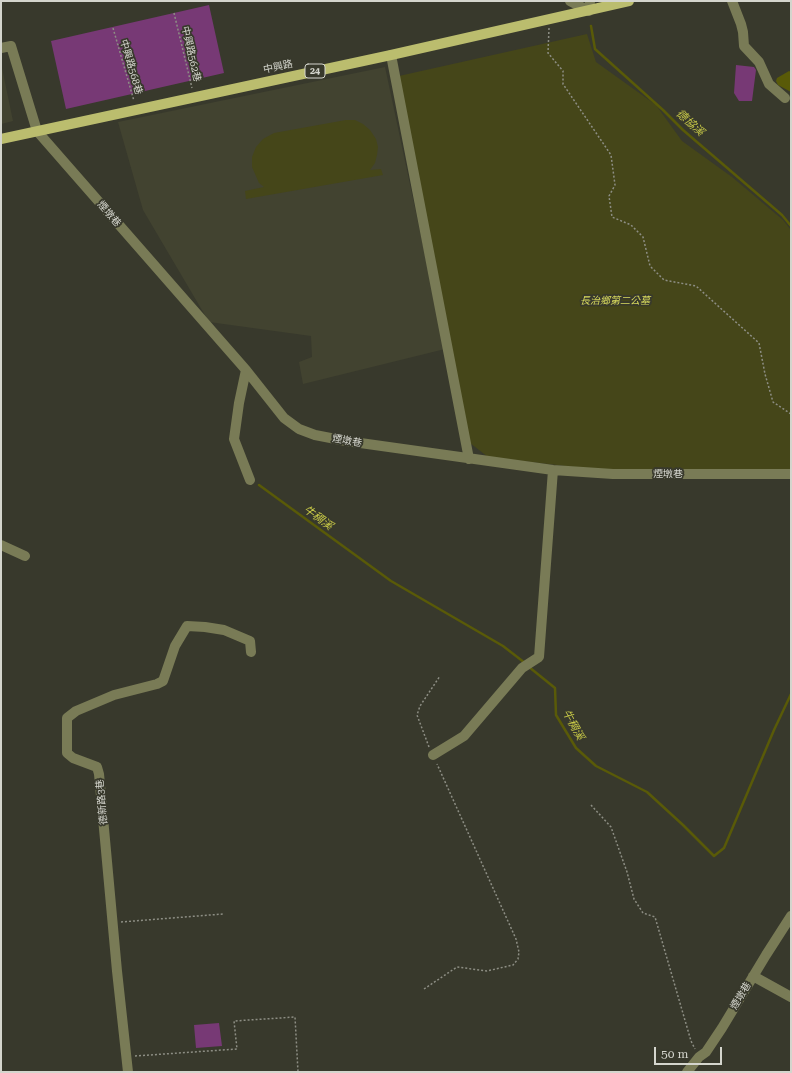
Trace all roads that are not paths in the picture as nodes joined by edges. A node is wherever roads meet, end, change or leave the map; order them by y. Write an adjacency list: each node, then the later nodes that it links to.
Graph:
1 (570, 1): 4 (street)
2 (629, 1): 4 (main road, 中興路 / 24)
3 (732, 1): 7 (street)
4 (590, 6): 6 (main road, 中興路 / 24)
5 (1, 48): 8 (street)
6 (391, 55): 8 (main road, 中興路 / 24); 11 (street)
7 (785, 98)
8 (37, 131): 9 (main road, 中興路 / 24); 10 (street, 煙墩巷)
9 (1, 139)
10 (246, 370): 11 (street, 煙墩巷); 14 (street)
11 (469, 459): 12 (street, 煙墩巷)
12 (553, 470): 13 (street, 煙墩巷); 18 (street)
13 (791, 474)
14 (250, 480)
15 (1, 545): 16 (street)
16 (25, 556)
17 (251, 652): 22 (street, 德新路3巷)
18 (433, 755)
19 (791, 916): 20 (street, 煙墩巷)
20 (753, 976): 21 (street); 23 (street, 煙墩巷)
21 (791, 997)
22 (128, 1072)
23 (687, 1072)

